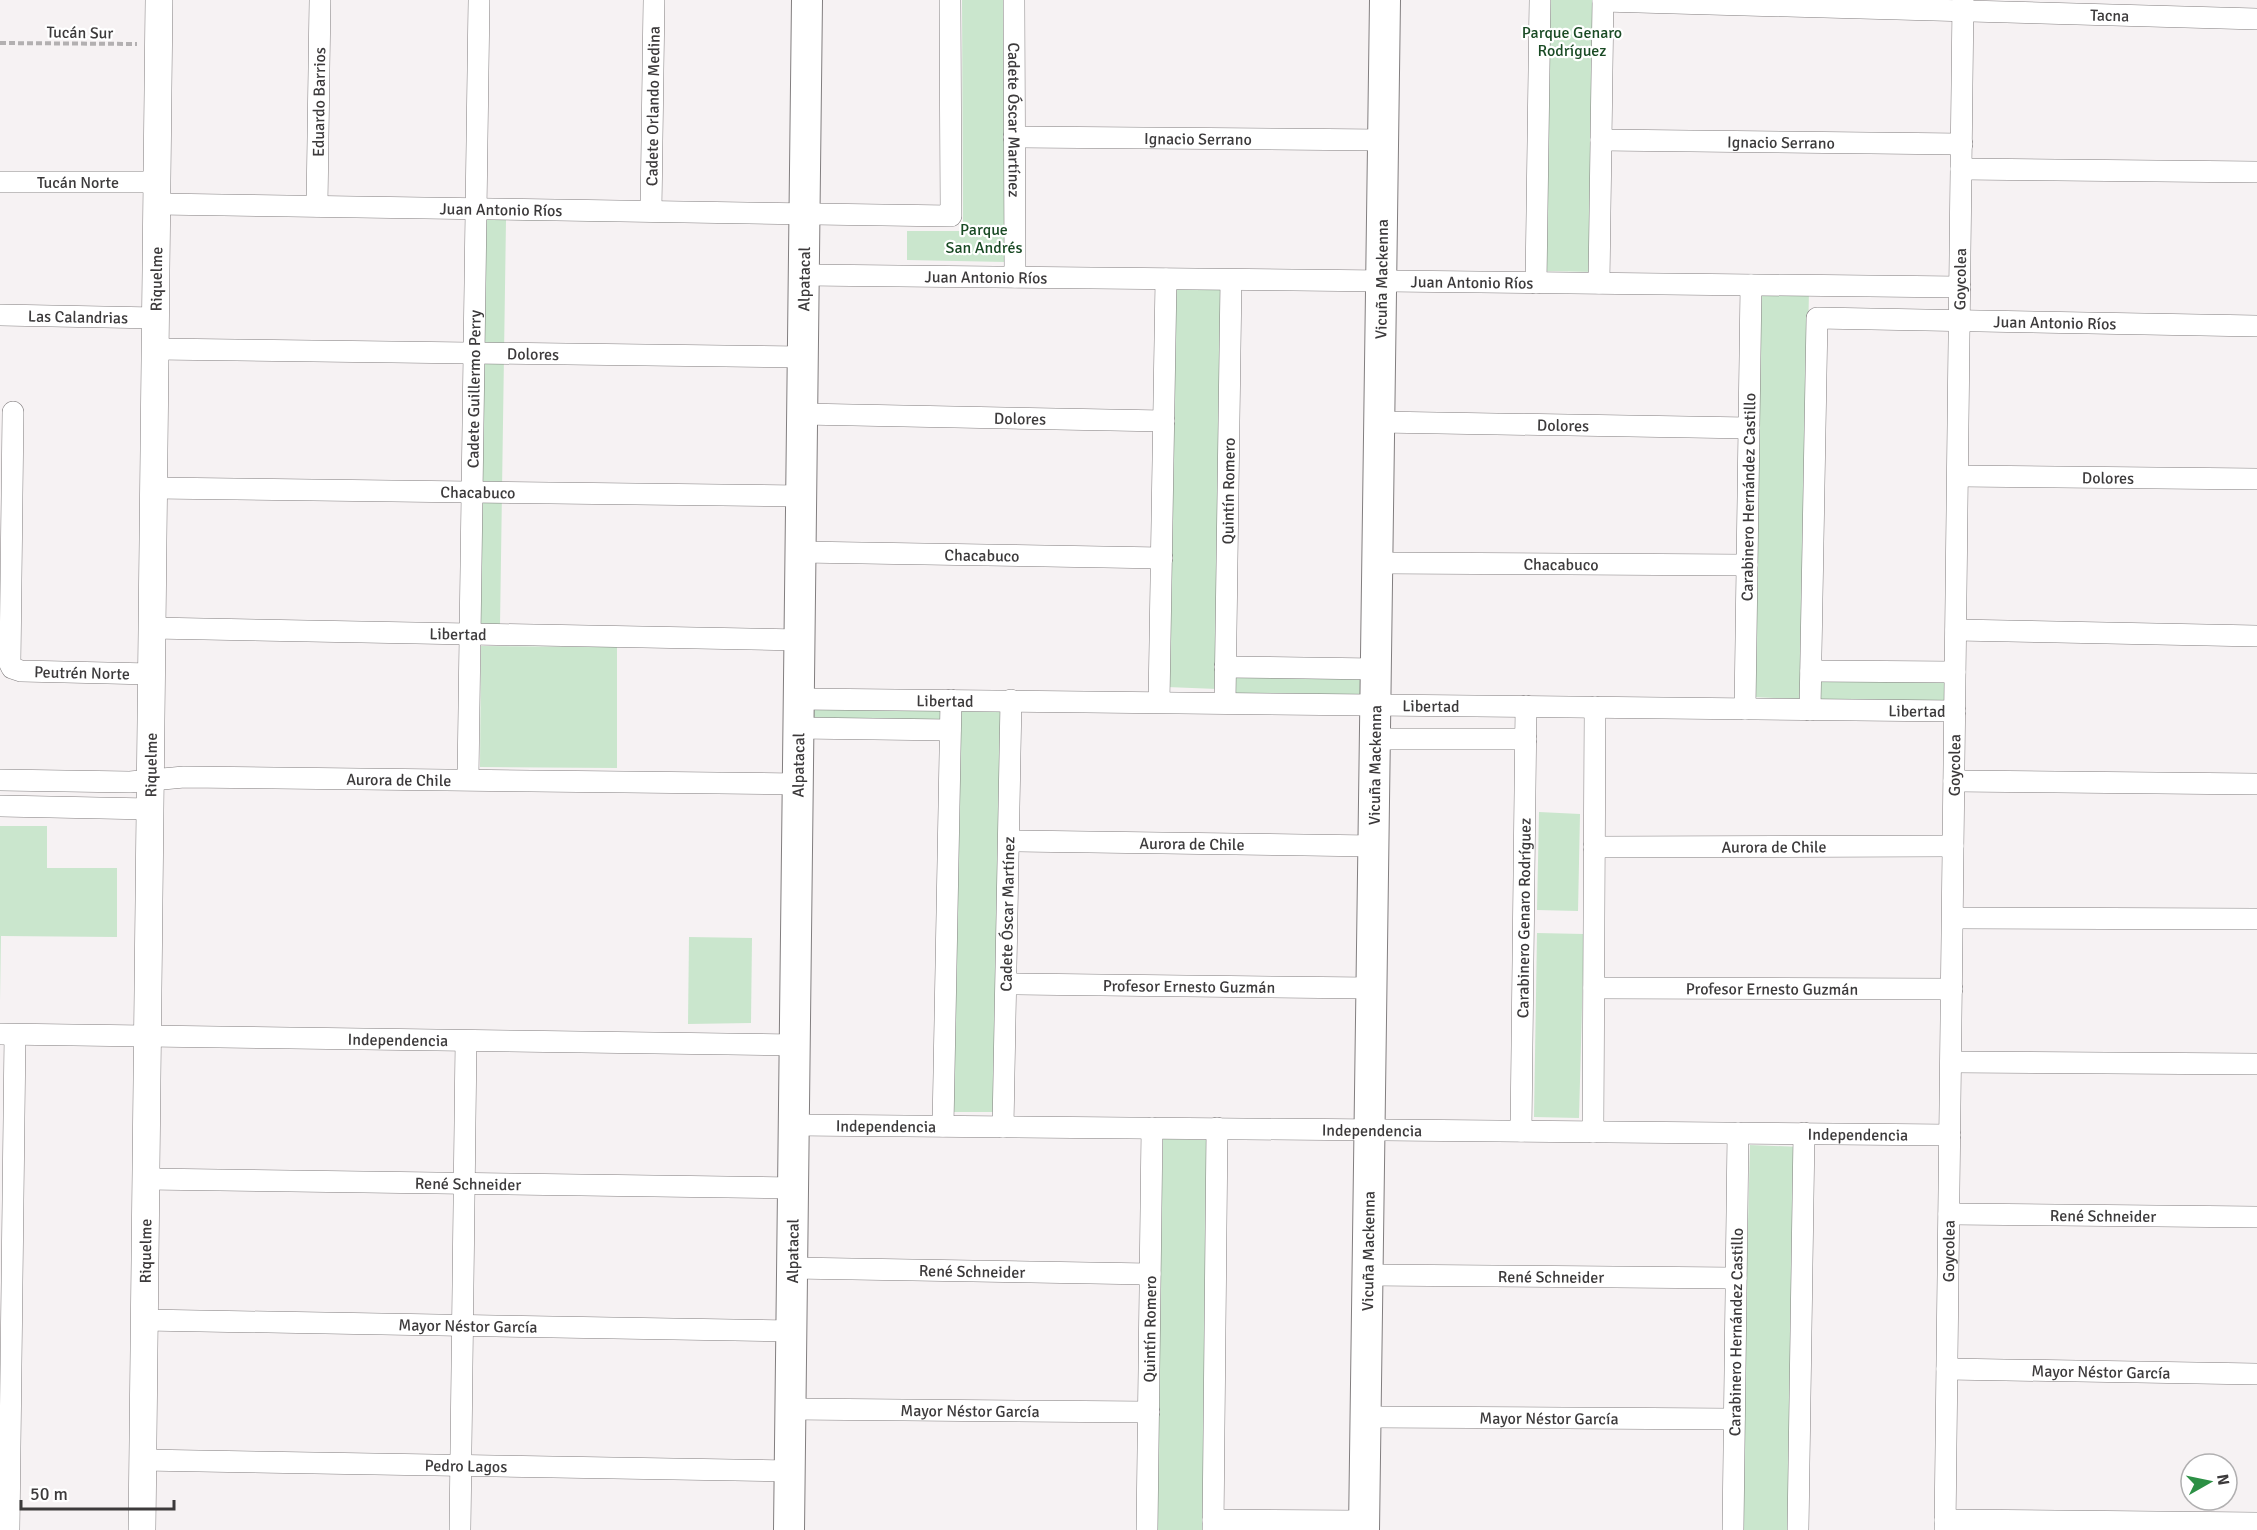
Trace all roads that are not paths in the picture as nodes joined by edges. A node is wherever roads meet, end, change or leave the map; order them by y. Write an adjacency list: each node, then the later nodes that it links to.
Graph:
1 (159, 0): 20 (street, Riquelme)
2 (320, 0): 21 (street, Eduardo Barrios)
3 (479, 0): 22 (street, Cadete Guillermo Perry)
4 (654, 0): 23 (street, Cadete Orlando Medina)
5 (807, 0): 24 (main road, Alpatacal)
6 (950, 0): 24 (street, Juan Antonio Ríos)
7 (1014, 0): 13 (street, Cadete Óscar Martínez)
8 (1385, 0): 14 (main road, Vicuña Mackenna)
9 (1540, 0): 30 (street)
10 (1603, 0): 11 (street, Tacna); 15 (street)
11 (1963, 6): 12 (street, Tacna); 16 (street, Goycolea)
12 (2257, 19)
13 (1014, 136): 14 (street, Ignacio Serrano); 26 (street, Cadete Óscar Martínez)
14 (1383, 140): 29 (main road, Vicuña Mackenna)
15 (1601, 140): 16 (street, Ignacio Serrano); 31 (street)
16 (1962, 144): 17 (street, Goycolea)
17 (1961, 169): 18 (street); 33 (street, Goycolea)
18 (2257, 172)
19 (0, 182): 20 (street, Tucán Norte)
20 (157, 193): 21 (street, Juan Antonio Ríos); 35 (street, Riquelme)
21 (317, 206): 22 (street, Juan Antonio Ríos)
22 (476, 209): 23 (street, Juan Antonio Ríos); 39 (street, Cadete Guillermo Perry)
23 (651, 212): 24 (street, Juan Antonio Ríos)
24 (804, 214): 25 (main road, Alpatacal)
25 (804, 275): 26 (street, Juan Antonio Ríos); 40 (main road, Alpatacal)
26 (1015, 278): 27 (street, Juan Antonio Ríos)
27 (1166, 279): 28 (street, Juan Antonio Ríos); 43 (street)
28 (1231, 280): 29 (street, Juan Antonio Ríos); 61 (street, Quintín Romero)
29 (1382, 281): 30 (street, Juan Antonio Ríos); 44 (main road, Vicuña Mackenna)
30 (1536, 283): 31 (street, Juan Antonio Ríos)
31 (1599, 283): 32 (street, Juan Antonio Ríos)
32 (1751, 285): 33 (street, Juan Antonio Ríos); 45 (street, Carabinero Hernández Castillo)
33 (1960, 287): 36 (street, Goycolea)
34 (0, 315): 35 (street, Las Calandrias)
35 (156, 318): 38 (street, Riquelme)
36 (1959, 321): 37 (street, Juan Antonio Ríos); 47 (street, Goycolea); 63 (street, Juan Antonio Ríos)
37 (2257, 326)
38 (155, 349): 39 (street, Dolores); 49 (street, Riquelme)
39 (474, 353): 40 (street, Dolores); 50 (street, Cadete Guillermo Perry)
40 (803, 357): 42 (main road, Alpatacal)
41 (13, 411): 46 (street)
42 (802, 414): 43 (street, Dolores); 51 (main road, Alpatacal)
43 (1164, 421): 53 (street)
44 (1379, 422): 45 (street, Dolores); 54 (main road, Vicuña Mackenna)
45 (1749, 428): 55 (street, Carabinero Hernández Castillo)
46 (6, 451): 65 (street, Peutrén Norte)
47 (1958, 476): 48 (street, Dolores); 57 (street, Goycolea)
48 (2257, 479)
49 (154, 488): 50 (street, Chacabuco); 56 (street, Riquelme)
50 (472, 492): 51 (street, Chacabuco); 58 (street, Cadete Guillermo Perry)
51 (801, 496): 52 (main road, Alpatacal)
52 (800, 552): 53 (street, Chacabuco); 60 (main road, Alpatacal)
53 (1162, 558): 69 (street)
54 (1377, 563): 55 (street, Chacabuco); 62 (main road, Vicuña Mackenna)
55 (1747, 565): 74 (street, Carabinero Hernández Castillo)
56 (152, 628): 58 (street, Libertad); 65 (street, Riquelme)
57 (1956, 630): 59 (street); 64 (street, Goycolea)
58 (471, 634): 60 (street, Libertad); 81 (street, Cadete Guillermo Perry)
59 (2257, 636)
60 (800, 640): 66 (main road, Alpatacal)
61 (1225, 667): 62 (street); 70 (street, Quintín Romero)
62 (1376, 669): 71 (main road, Vicuña Mackenna)
63 (1811, 671): 64 (street); 75 (street)
64 (1955, 672): 76 (street, Goycolea)
65 (152, 674): 83 (street, Riquelme)
66 (799, 699): 67 (street, Libertad); 77 (main road, Alpatacal)
67 (951, 700): 68 (street, Libertad); 78 (street)
68 (1011, 700): 69 (street, Libertad); 89 (street, Cadete Óscar Martínez)
69 (1159, 702): 70 (street, Libertad)
70 (1225, 703): 71 (street, Libertad)
71 (1376, 704): 72 (street, Libertad); 79 (main road, Vicuña Mackenna)
72 (1526, 706): 73 (street, Libertad); 80 (street, Carabinero Genaro Rodríguez)
73 (1595, 707): 74 (street, Libertad); 92 (street)
74 (1745, 709): 75 (street, Libertad)
75 (1810, 710): 76 (street, Libertad)
76 (1955, 711): 84 (street, Goycolea)
77 (798, 728): 78 (street, Libertad); 85 (main road, Alpatacal)
78 (950, 730): 106 (street)
79 (1375, 739): 80 (street, Libertad); 90 (main road, Vicuña Mackenna)
80 (1526, 739): 111 (street, Carabinero Genaro Rodríguez)
81 (468, 779): 83 (street, Aurora de Chile); 85 (street, Aurora de Chile)
82 (0, 780): 83 (street, Aurora de Chile)
83 (150, 781): 88 (street, Riquelme)
84 (1954, 781): 86 (street); 91 (street, Goycolea)
85 (798, 784): 102 (main road, Alpatacal)
86 (2257, 784)
87 (0, 806): 88 (street)
88 (150, 809): 100 (street, Riquelme)
89 (1009, 841): 90 (street, Aurora de Chile); 95 (street, Cadete Óscar Martínez)
90 (1373, 846): 96 (main road, Vicuña Mackenna)
91 (1953, 846): 92 (street, Aurora de Chile); 93 (street, Goycolea)
92 (1594, 847): 97 (street)
93 (1953, 918): 94 (street); 98 (street, Goycolea)
94 (2257, 919)
95 (1007, 984): 96 (street, Profesor Ernesto Guzmán); 107 (street, Cadete Óscar Martínez)
96 (1371, 988): 110 (main road, Vicuña Mackenna)
97 (1593, 988): 98 (street, Profesor Ernesto Guzmán); 112 (street)
98 (1952, 989): 103 (street, Goycolea)
99 (8, 1034): 100 (street, Independencia); 141 (street)
100 (147, 1036): 101 (street, Independencia); 116 (street, Riquelme)
101 (466, 1041): 102 (street, Independencia); 117 (street)
102 (795, 1045): 105 (main road, Alpatacal)
103 (1951, 1062): 104 (street); 115 (street, Goycolea)
104 (2257, 1064)
105 (794, 1125): 106 (street, Independencia); 118 (main road, Alpatacal)
106 (943, 1126): 107 (street, Independencia)
107 (1003, 1127): 108 (street, Independencia)
108 (1152, 1128): 109 (street, Independencia); 122 (street, Quintín Romero)
109 (1217, 1128): 110 (street, Independencia); 138 (street)
110 (1369, 1130): 111 (street, Independencia); 123 (main road, Vicuña Mackenna)
111 (1521, 1131): 112 (street, Independencia)
112 (1593, 1132): 113 (street, Independencia)
113 (1738, 1133): 114 (street, Independencia); 124 (street, Carabinero Hernández Castillo)
114 (1804, 1133): 115 (street, Independencia); 147 (street)
115 (1950, 1135): 119 (street, Goycolea)
116 (146, 1179): 117 (street, René Schneider); 125 (street, Riquelme)
117 (464, 1183): 118 (street, René Schneider); 126 (street)
118 (793, 1188): 121 (main road, Alpatacal)
119 (1949, 1214): 120 (street, René Schneider); 128 (street, Goycolea)
120 (2257, 1217)
121 (792, 1268): 122 (street, René Schneider); 127 (main road, Alpatacal)
122 (1150, 1274): 131 (street, Quintín Romero)
123 (1367, 1275): 124 (street, René Schneider); 132 (main road, Vicuña Mackenna)
124 (1736, 1278): 133 (street, Carabinero Hernández Castillo)
125 (144, 1320): 126 (street, Mayor Néstor García); 134 (street, Riquelme)
126 (462, 1325): 127 (street, Mayor Néstor García); 135 (street)
127 (791, 1331): 130 (main road, Alpatacal)
128 (1947, 1369): 129 (street, Mayor Néstor García); 140 (street, Goycolea)
129 (2257, 1374)
130 (790, 1409): 131 (street, Mayor Néstor García); 136 (main road, Alpatacal)
131 (1149, 1412): 145 (street, Quintín Romero)
132 (1365, 1417): 133 (street, Mayor Néstor García); 139 (main road, Vicuña Mackenna)
133 (1734, 1419): 146 (street, Carabinero Hernández Castillo)
134 (142, 1460): 135 (street, Pedro Lagos); 142 (street, Riquelme)
135 (460, 1466): 136 (street, Pedro Lagos); 143 (street)
136 (789, 1471): 144 (main road, Alpatacal)
137 (2257, 1522): 140 (street)
138 (1214, 1525): 139 (street)
139 (1364, 1525)
140 (1945, 1525)
141 (9, 1530)
142 (142, 1530)
143 (460, 1530)
144 (789, 1530)
145 (1147, 1530)
146 (1733, 1530)
147 (1798, 1530)

